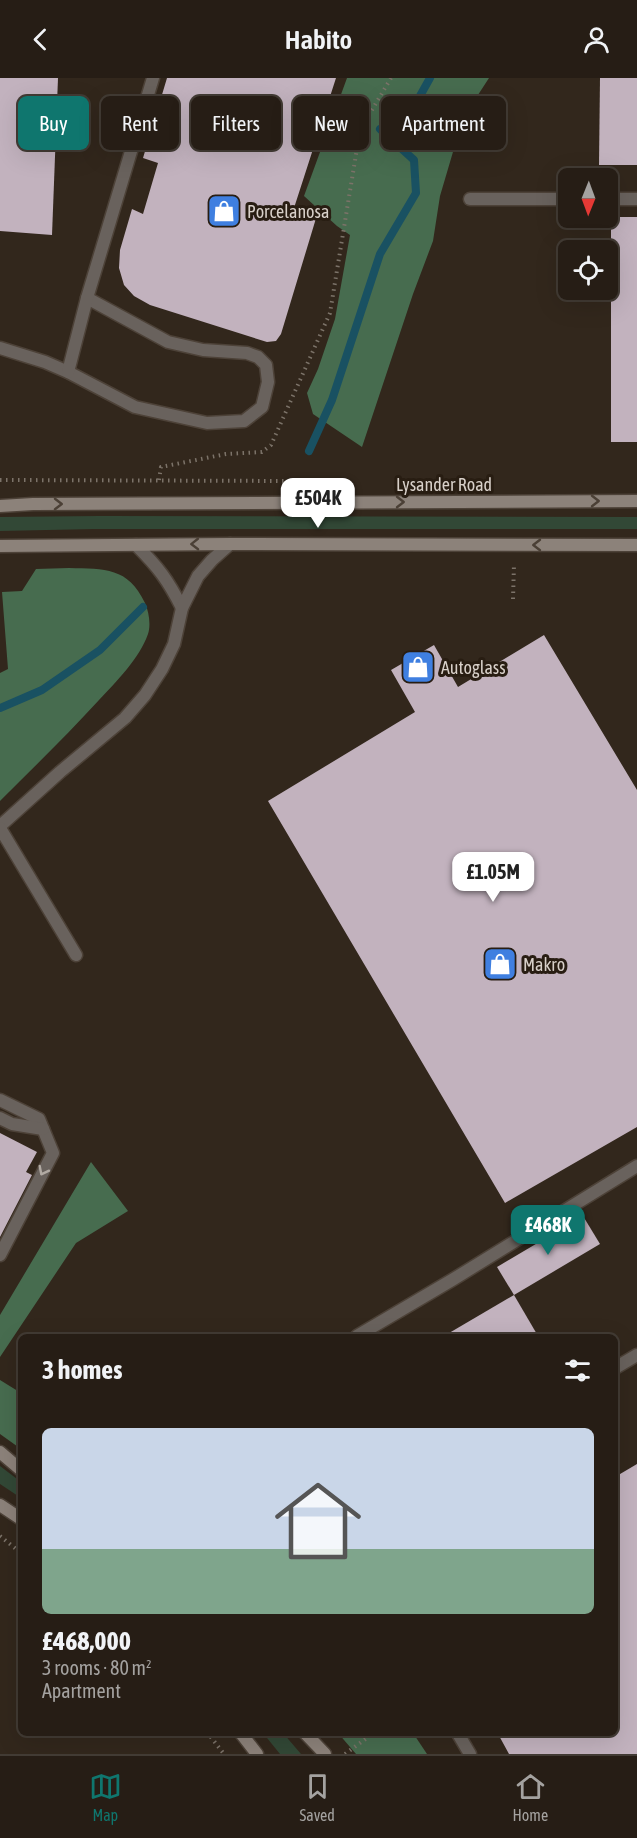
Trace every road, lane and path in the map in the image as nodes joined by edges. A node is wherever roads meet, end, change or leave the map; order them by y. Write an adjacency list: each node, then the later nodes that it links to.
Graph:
1 (153, 78): 7 (lane)
2 (391, 78): 10 (path)
3 (470, 199): 4 (lane)
4 (558, 199)
5 (618, 199): 6 (lane)
6 (637, 200)
7 (87, 298): 9 (lane); 9 (lane)
8 (0, 348): 9 (lane)
9 (68, 372)
10 (159, 480)
11 (637, 501): 12 (street, Lysander Road, one-way to 11)
12 (0, 506)
13 (230, 543): 14 (street, one-way to 14); 15 (street); 19 (lane)
14 (136, 544): 17 (street); 19 (lane)
15 (514, 545): 16 (street, one-way to 15); 18 (path)
16 (637, 545)
17 (0, 546)
18 (513, 599)
19 (182, 608): 20 (lane)
20 (0, 827): 21 (lane)
21 (76, 955)
22 (0, 1100): 24 (lane)
23 (0, 1118): 24 (lane)
24 (43, 1129): 26 (lane, one-way to 26)
25 (637, 1166): 27 (lane)
26 (0, 1255)
27 (360, 1334)
28 (637, 1355): 29 (lane)
29 (618, 1366)
30 (0, 1452): 31 (street)
31 (18, 1467)
32 (0, 1504): 33 (street)
33 (18, 1517)
34 (0, 1536): 35 (path)
35 (18, 1551)
36 (210, 1736): 41 (path)
37 (243, 1736): 42 (street)
38 (308, 1736): 43 (street)
39 (369, 1736): 44 (path)
40 (459, 1736): 45 (lane)
41 (224, 1754)
42 (257, 1754)
43 (325, 1754)
44 (344, 1754)
45 (470, 1754)

